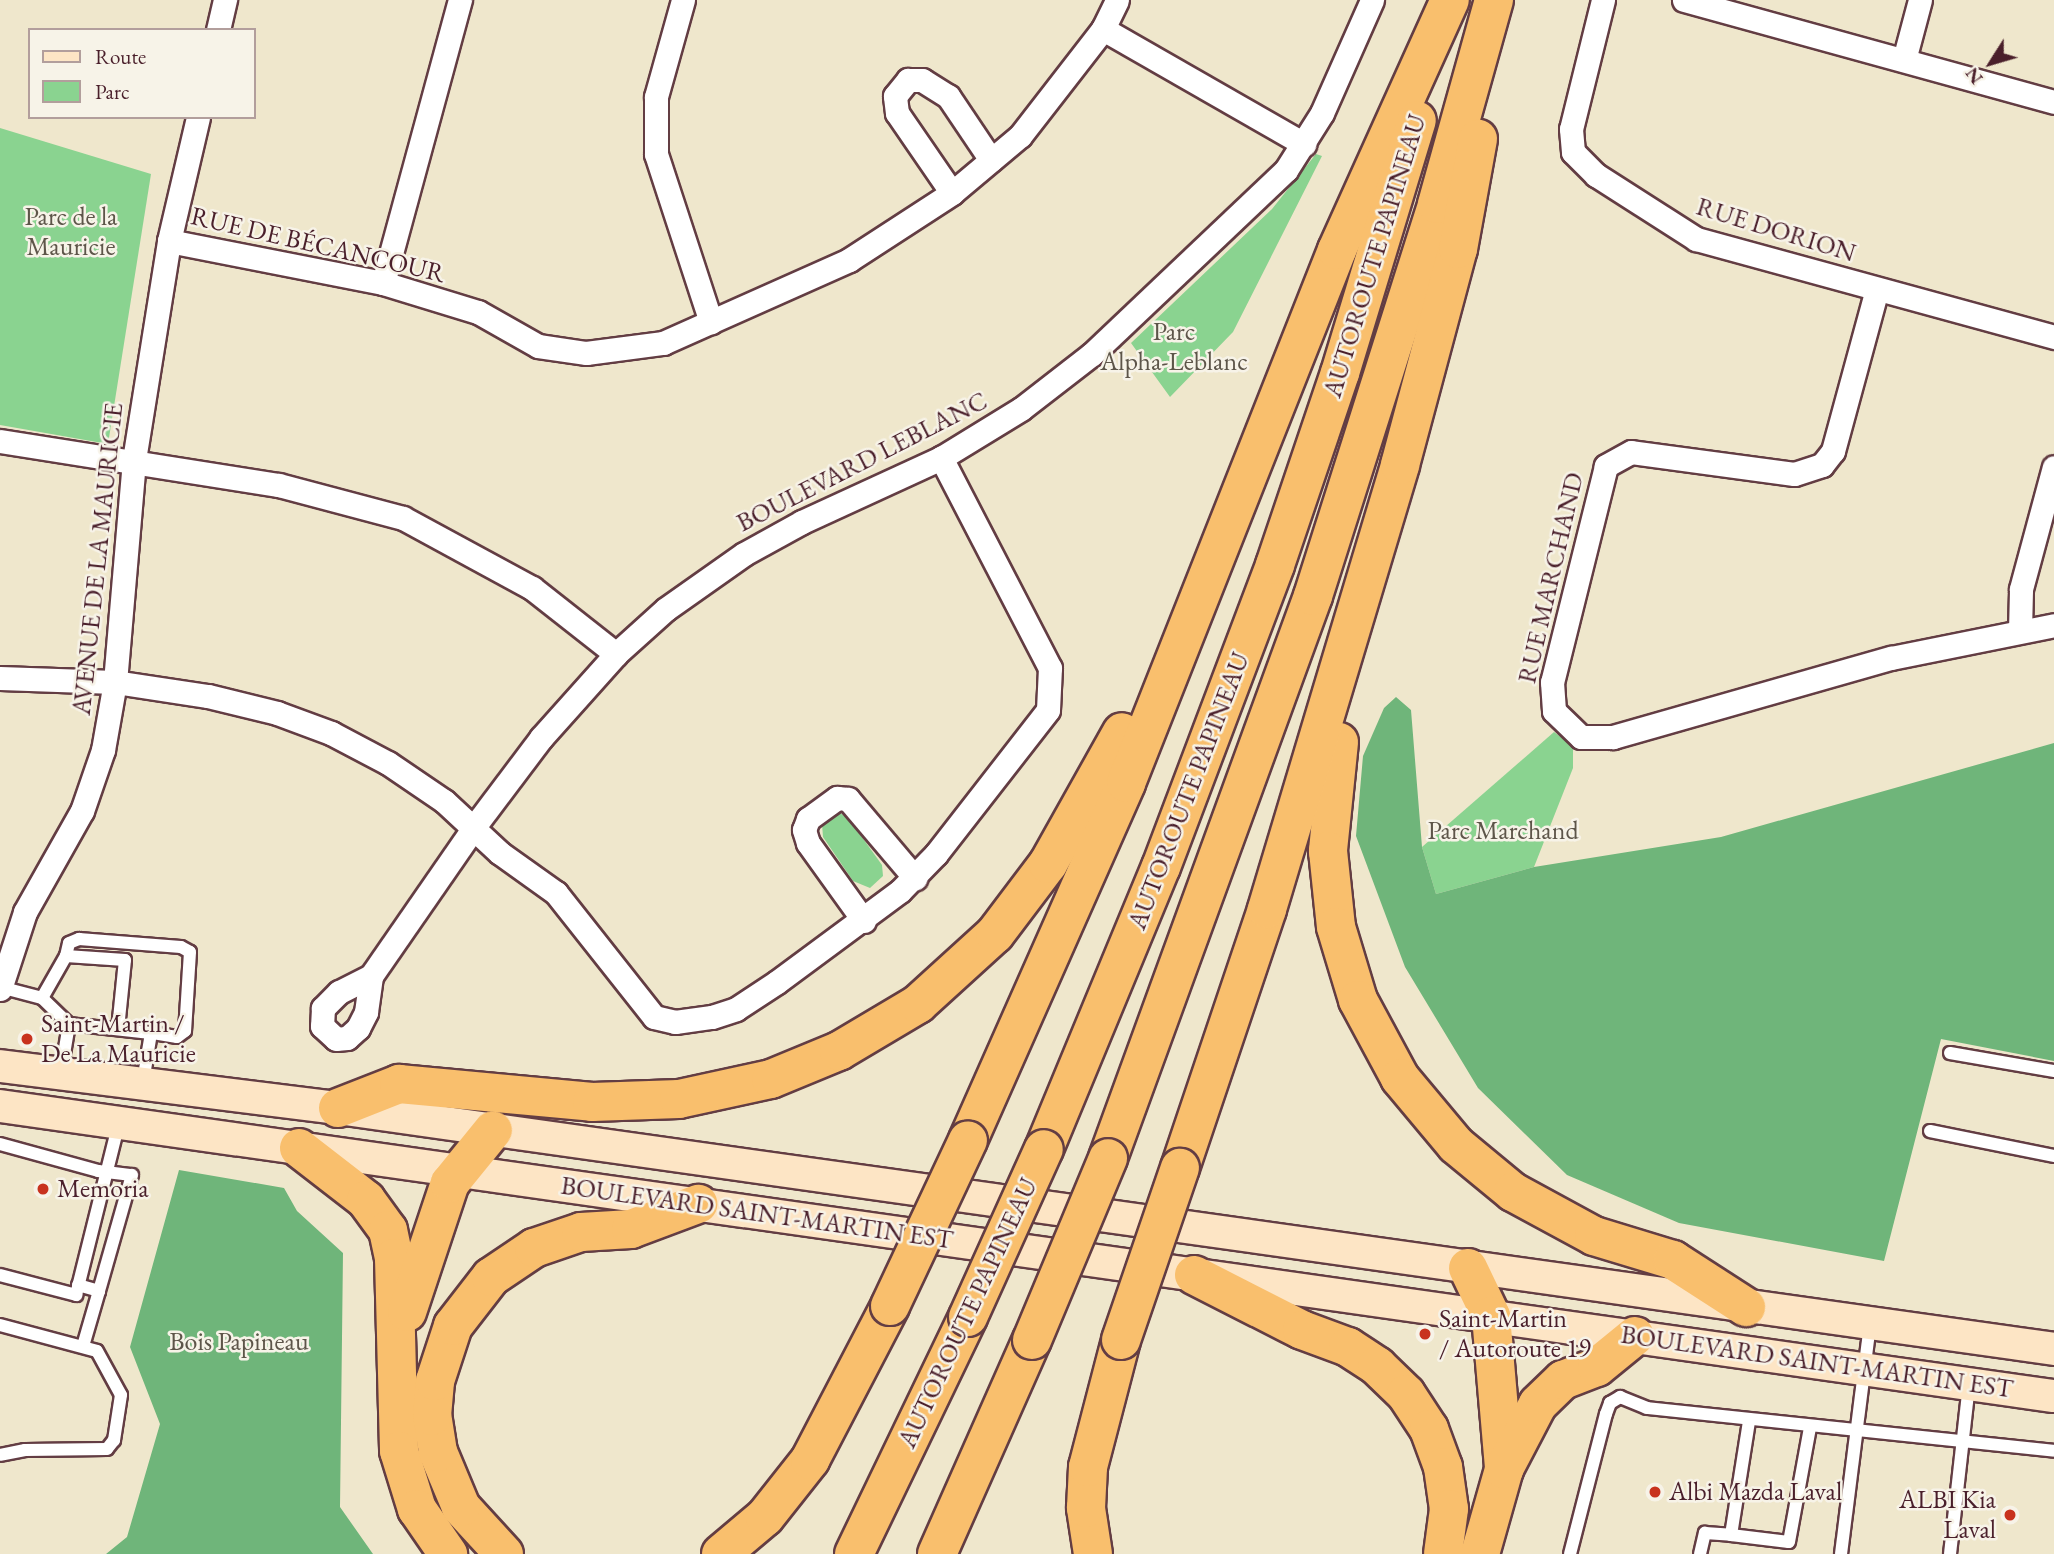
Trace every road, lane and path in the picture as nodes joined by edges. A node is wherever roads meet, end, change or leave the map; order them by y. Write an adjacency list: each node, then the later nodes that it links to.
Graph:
1 (225, 0): 12 (street)
2 (460, 0): 21 (street)
3 (683, 0): 23 (street)
4 (1117, 0): 13 (street, RUE DE BÉCANCOUR)
5 (1372, 0): 17 (street, BOULEVARD LEBLANC)
6 (1451, 0): 30 (highway); 91 (highway, AUTOROUTE PAPINEAU, bridge)
7 (1494, 0): 77 (highway, AUTOROUTE PAPINEAU, bridge)
8 (1502, 0): 32 (highway)
9 (1603, 0): 22 (street, RUE DORION)
10 (1685, 0): 14 (street)
11 (1920, 0): 14 (street)
12 (218, 28)
13 (1103, 29): 17 (street); 18 (street, RUE DE BÉCANCOUR)
14 (1904, 60): 15 (street)
15 (2054, 102)
16 (198, 119): 20 (street, AVENUE DE LA MAURICIE)
17 (1304, 144): 26 (street, BOULEVARD LEBLANC)
18 (991, 160): 19 (street, RUE DE BÉCANCOUR); 19 (street)
19 (952, 193): 23 (street, RUE DE BÉCANCOUR)
20 (169, 241): 21 (street, RUE DE BÉCANCOUR); 27 (street, AVENUE DE LA MAURICIE)
21 (383, 283): 23 (street, RUE DE BÉCANCOUR)
22 (1877, 289): 24 (street, RUE DORION); 31 (street, RUE MARCHAND)
23 (711, 322)
24 (2054, 337)
25 (0, 441): 27 (street)
26 (941, 458): 33 (street, BOULEVARD LEBLANC); 37 (street)
27 (134, 460): 33 (street); 35 (street, AVENUE DE LA MAURICIE)
28 (2054, 467): 31 (street)
29 (2054, 625): 31 (street, RUE MARCHAND)
30 (1188, 631): 52 (highway); 90 (highway, bridge)
31 (2021, 631)
32 (1347, 646): 67 (highway); 94 (highway, bridge)
33 (616, 654): 36 (street, BOULEVARD LEBLANC)
34 (0, 678): 35 (street)
35 (115, 682): 36 (street); 41 (street, AVENUE DE LA MAURICIE)
36 (474, 827): 38 (street); 40 (street, BOULEVARD LEBLANC)
37 (915, 878): 38 (street); 38 (street)
38 (864, 921)
39 (66, 956): 42 (lane); 44 (lane); 45 (lane)
40 (372, 976)
41 (0, 988): 42 (lane)
42 (42, 998): 43 (lane)
43 (69, 1024): 44 (lane); 49 (lane)
44 (118, 1029): 45 (lane)
45 (151, 1033): 50 (lane)
46 (1950, 1053): 48 (lane)
47 (0, 1066): 49 (main road, BOULEVARD SAINT-MARTIN EST)
48 (2054, 1071)
49 (61, 1075): 50 (main road, BOULEVARD SAINT-MARTIN EST)
50 (142, 1086): 52 (main road, BOULEVARD SAINT-MARTIN EST)
51 (0, 1106): 53 (main road, BOULEVARD SAINT-MARTIN EST)
52 (338, 1108): 54 (main road, BOULEVARD SAINT-MARTIN EST)
53 (119, 1123): 57 (main road, BOULEVARD SAINT-MARTIN EST); 59 (lane)
54 (493, 1130): 60 (highway); 62 (main road, BOULEVARD SAINT-MARTIN EST)
55 (1930, 1131): 58 (lane)
56 (0, 1144): 59 (lane)
57 (299, 1148): 60 (main road, BOULEVARD SAINT-MARTIN EST); 74 (highway)
58 (2054, 1156)
59 (107, 1170): 65 (lane); 66 (lane)
60 (457, 1170): 61 (main road, BOULEVARD SAINT-MARTIN EST); 74 (highway)
61 (698, 1204): 64 (main road, BOULEVARD SAINT-MARTIN EST); 89 (highway)
62 (1468, 1268): 67 (main road, BOULEVARD SAINT-MARTIN EST); 68 (highway)
63 (0, 1275): 65 (lane)
64 (1195, 1275): 68 (main road, BOULEVARD SAINT-MARTIN EST); 95 (highway)
65 (78, 1285): 66 (lane)
66 (99, 1291): 72 (lane)
67 (1746, 1307): 69 (main road, BOULEVARD SAINT-MARTIN EST)
68 (1491, 1316): 71 (main road, BOULEVARD SAINT-MARTIN EST); 85 (highway)
69 (1871, 1324): 73 (main road, BOULEVARD SAINT-MARTIN EST); 75 (lane)
70 (0, 1325): 72 (lane)
71 (1635, 1336): 75 (main road, BOULEVARD SAINT-MARTIN EST); 85 (highway)
72 (83, 1346): 84 (lane)
73 (2054, 1349)
74 (397, 1358): 88 (highway)
75 (1864, 1370): 76 (main road, BOULEVARD SAINT-MARTIN EST); 80 (lane)
76 (1969, 1384): 78 (main road, BOULEVARD SAINT-MARTIN EST); 82 (lane)
77 (1012, 1389): 92 (highway, AUTOROUTE PAPINEAU); 93 (highway)
78 (2054, 1396)
79 (1749, 1421): 81 (lane); 86 (lane); 97 (lane)
80 (1857, 1427): 81 (lane); 82 (lane); 99 (lane)
81 (1810, 1428): 87 (lane)
82 (1962, 1440): 83 (lane); 100 (lane)
83 (2054, 1451)
84 (0, 1455)
85 (1504, 1469): 96 (highway)
86 (1731, 1535): 87 (lane); 98 (lane)
87 (1790, 1548)
88 (448, 1554)
89 (504, 1554)
90 (721, 1554)
91 (854, 1554)
92 (937, 1554)
93 (945, 1554)
94 (1093, 1554)
95 (1443, 1554)
96 (1479, 1554)
97 (1570, 1554)
98 (1700, 1554)
99 (1841, 1554)
100 (1950, 1554)

